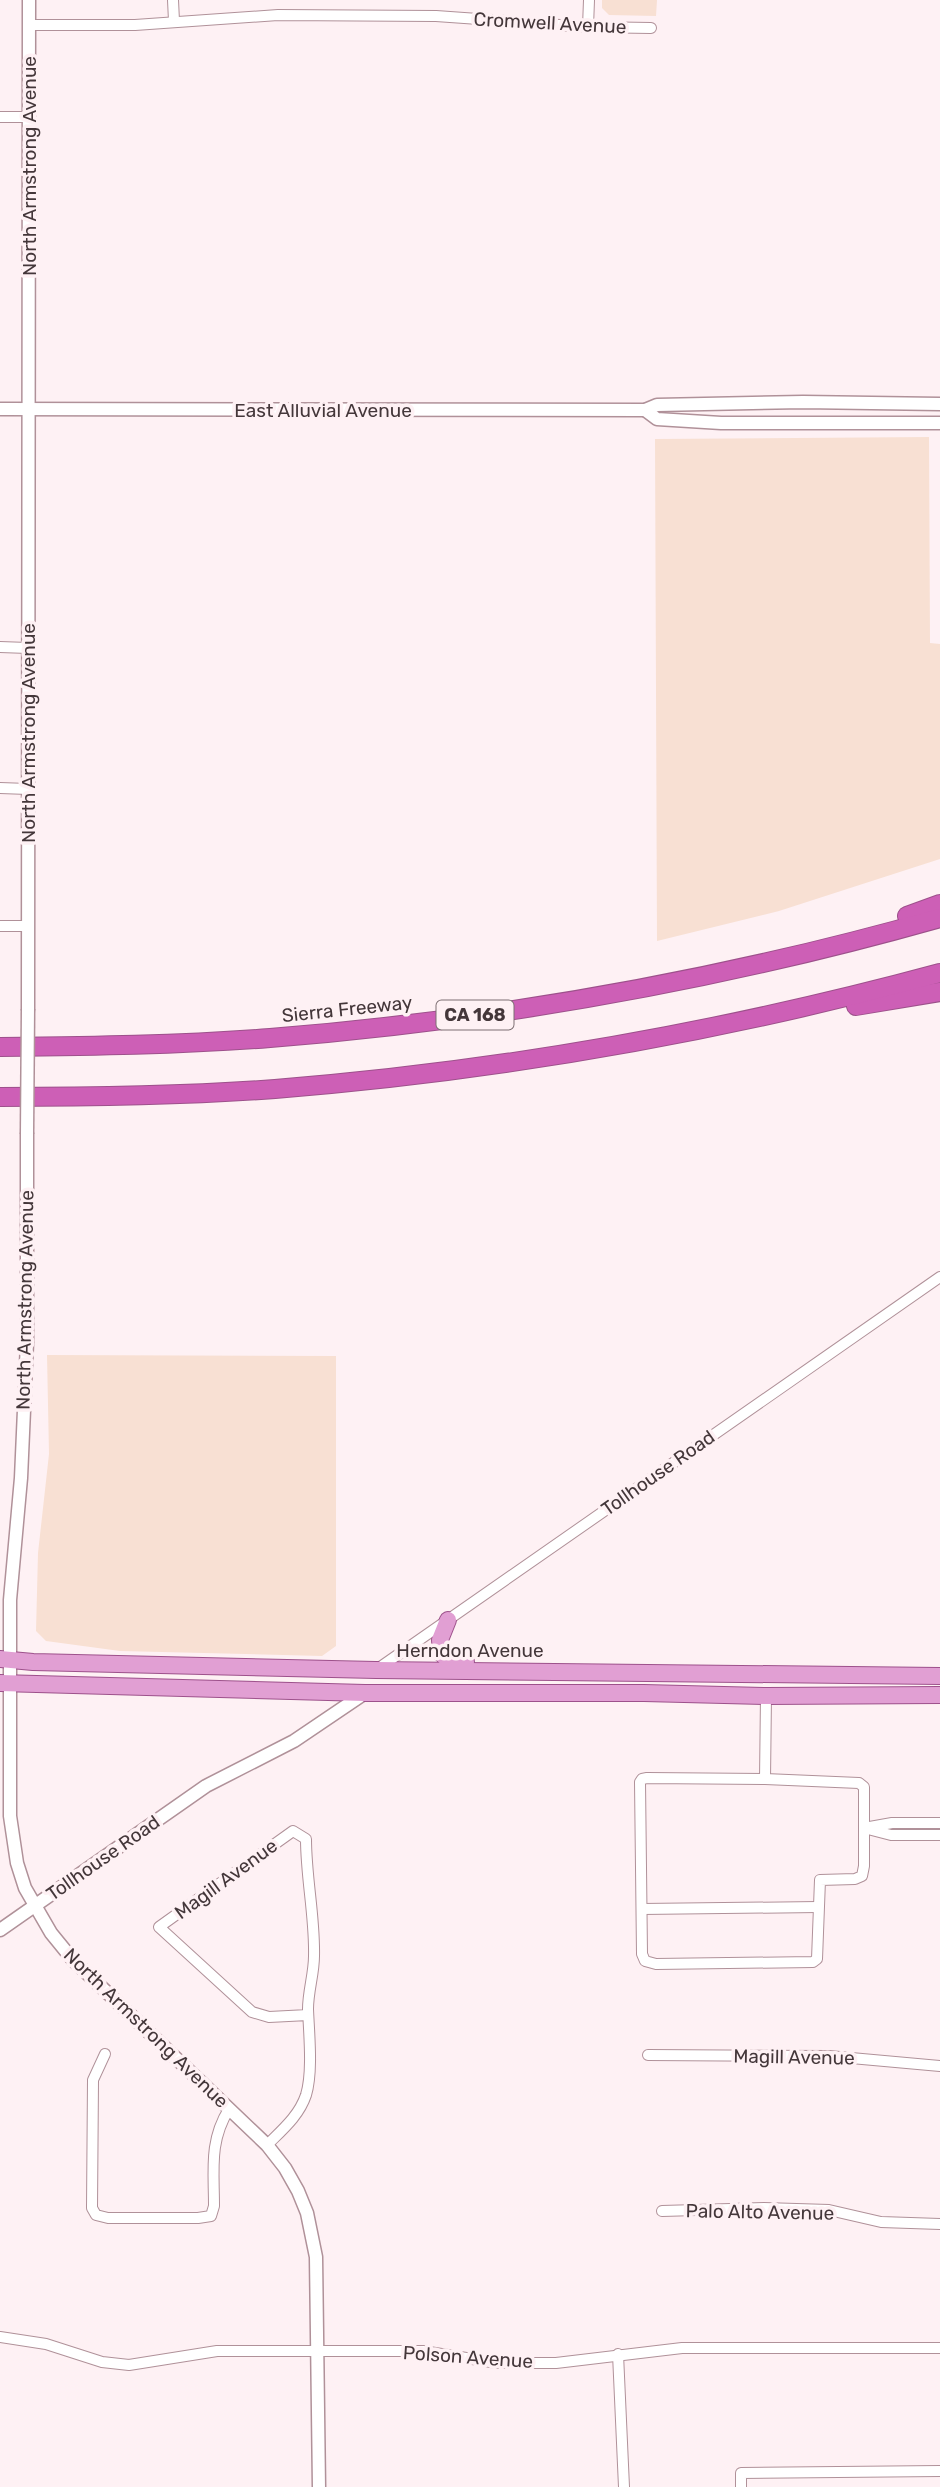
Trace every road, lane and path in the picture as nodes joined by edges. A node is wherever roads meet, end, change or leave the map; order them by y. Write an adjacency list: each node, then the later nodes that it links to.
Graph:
1 (29, 0): 5 (street, North Armstrong Avenue)
2 (173, 0): 4 (street)
3 (589, 0): 6 (street)
4 (174, 21): 5 (street, Cromwell Avenue); 6 (street, Cromwell Avenue)
5 (29, 25): 9 (street, North Armstrong Avenue)
6 (588, 27): 7 (street, Cromwell Avenue)
7 (651, 28)
8 (0, 117): 9 (street)
9 (29, 117): 12 (street, North Armstrong Avenue)
10 (940, 404): 13 (street, East Alluvial Avenue)
11 (0, 410): 12 (street, East Alluvial Avenue)
12 (28, 410): 13 (street, East Alluvial Avenue); 16 (street, North Armstrong Avenue)
13 (645, 410): 14 (street, East Alluvial Avenue)
14 (940, 423)
15 (0, 647): 16 (street)
16 (28, 648): 18 (street, North Armstrong Avenue)
17 (0, 788): 18 (street)
18 (28, 789): 22 (street, North Armstrong Avenue)
19 (940, 904): 24 (highway)
20 (940, 918): 24 (highway, Sierra Freeway / CA 168)
21 (0, 926): 22 (street)
22 (28, 926): 31 (street, North Armstrong Avenue, bridge)
23 (940, 973): 26 (highway)
24 (688, 980): 27 (highway, Sierra Freeway / CA 168)
25 (940, 992): 26 (highway)
26 (786, 1012): 28 (highway)
27 (0, 1047)
28 (0, 1097)
29 (940, 1277): 30 (street, Tollhouse Road)
30 (448, 1620): 32 (street, Tollhouse Road); 33 (main road)
31 (5, 1660): 32 (main road, Herndon Avenue); 35 (street, North Armstrong Avenue)
32 (376, 1670): 33 (main road, Herndon Avenue); 36 (main road)
33 (512, 1671): 34 (main road, Herndon Avenue); 38 (main road)
34 (939, 1676): 40 (main road)
35 (5, 1684): 36 (main road); 45 (street, North Armstrong Avenue)
36 (161, 1689): 37 (main road)
37 (365, 1693): 38 (main road); 45 (street, Tollhouse Road)
38 (414, 1693): 40 (main road)
39 (940, 1695): 40 (main road)
40 (766, 1696): 41 (street)
41 (765, 1779): 43 (street); 47 (street)
42 (940, 1823): 43 (street)
43 (864, 1828): 44 (street); 46 (street)
44 (940, 1835)
45 (34, 1907): 48 (street, Tollhouse Road); 53 (street, North Armstrong Avenue)
46 (818, 1907): 47 (street); 47 (street)
47 (642, 1909)
48 (0, 1930)
49 (308, 2015): 49 (street, Magill Avenue); 54 (street)
50 (104, 2054): 53 (street)
51 (648, 2055): 52 (street, Magill Avenue)
52 (940, 2066)
53 (229, 2109): 54 (street, North Armstrong Avenue)
54 (267, 2145): 59 (street, North Armstrong Avenue)
55 (662, 2211): 56 (street, Palo Alto Avenue)
56 (940, 2224)
57 (0, 2337): 59 (street, Polson Avenue)
58 (940, 2348): 60 (street, Polson Avenue)
59 (318, 2352): 60 (street, Polson Avenue); 62 (street, North Armstrong Avenue)
60 (618, 2354): 63 (street)
61 (940, 2471): 64 (street)
62 (319, 2487)
63 (624, 2487)
64 (741, 2487)

